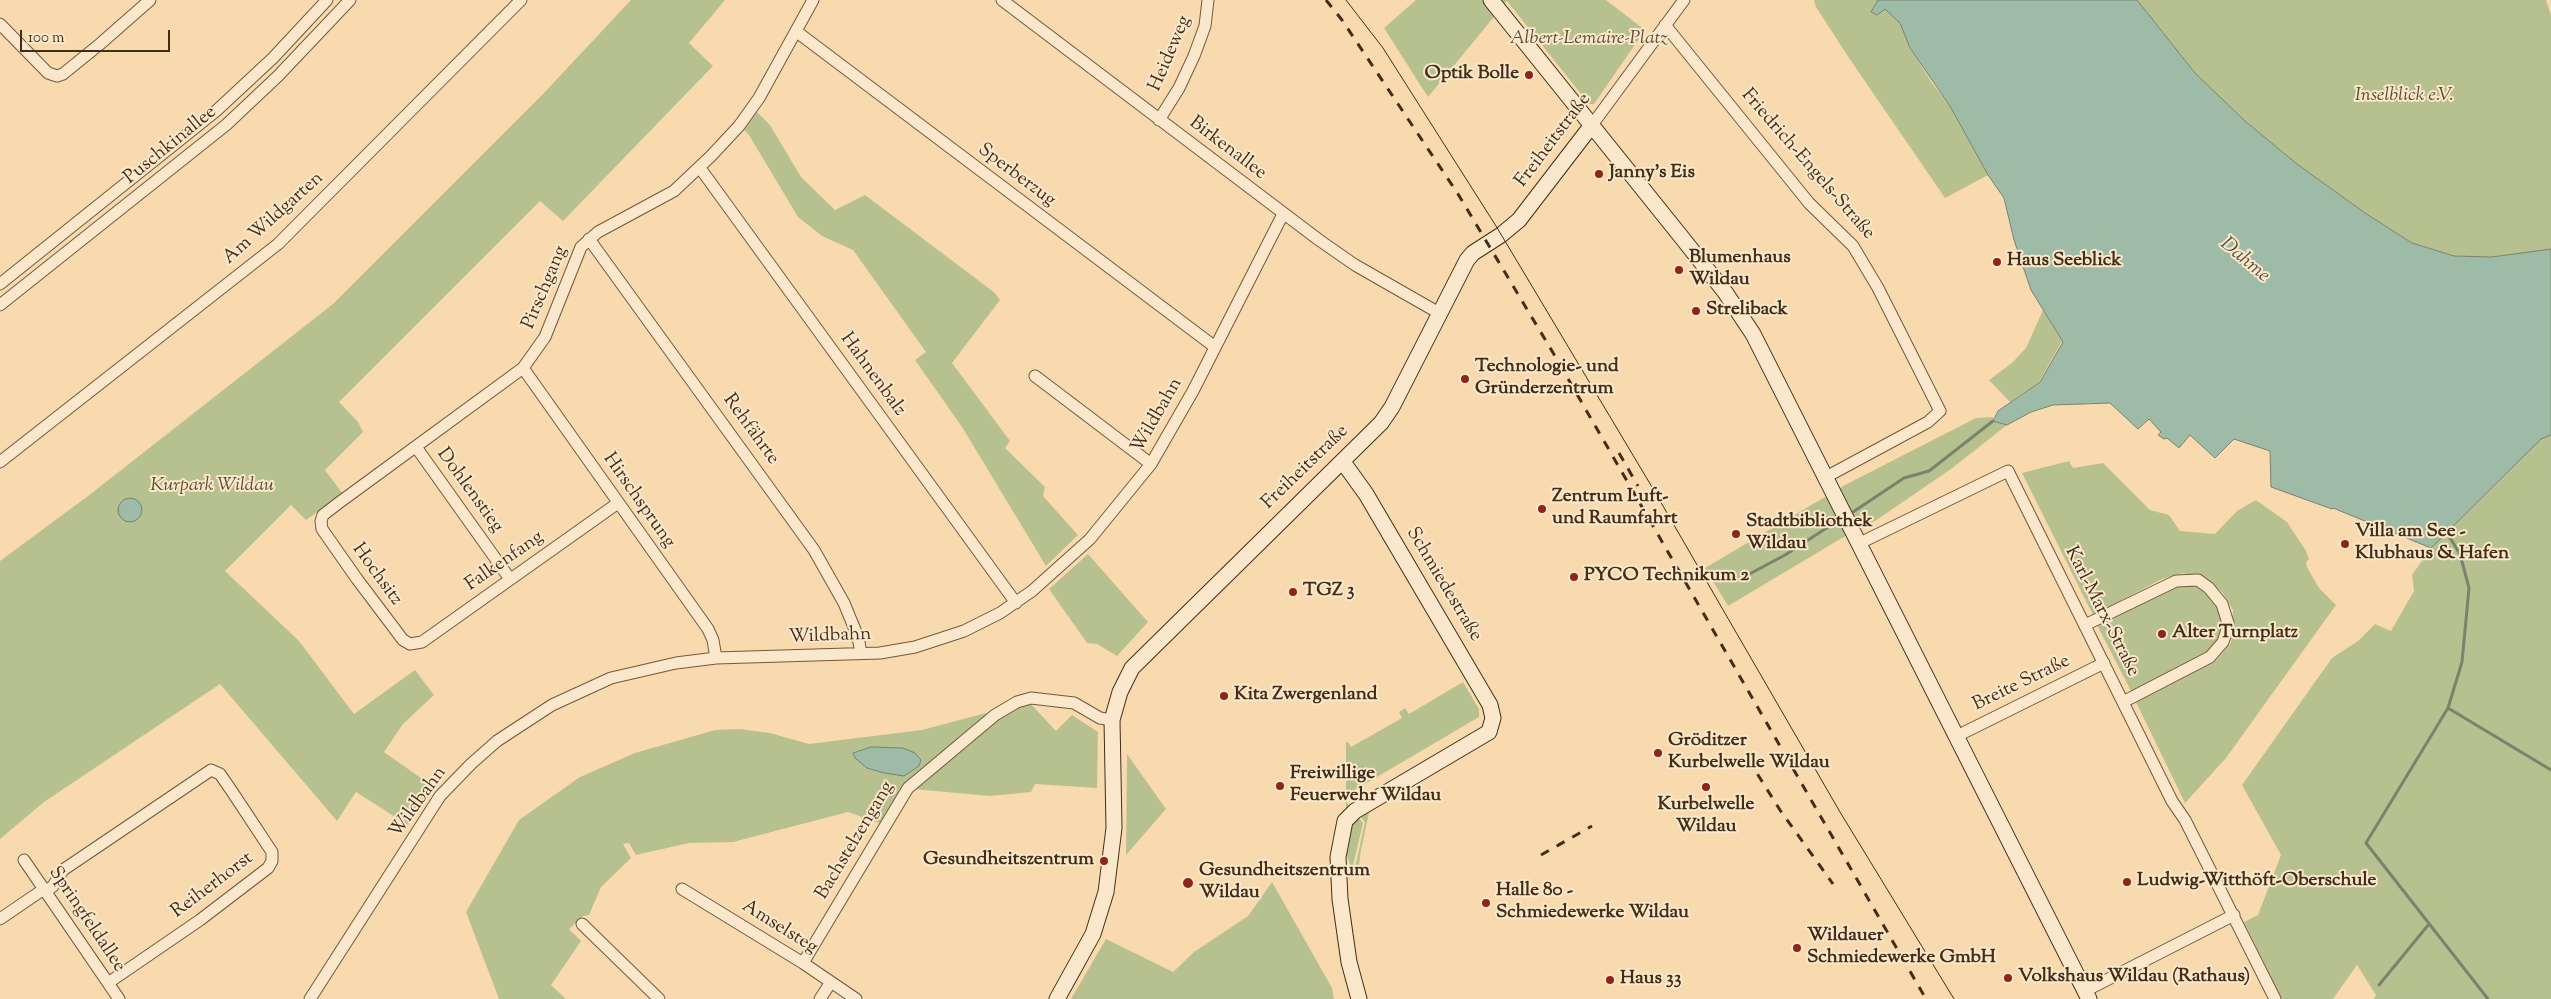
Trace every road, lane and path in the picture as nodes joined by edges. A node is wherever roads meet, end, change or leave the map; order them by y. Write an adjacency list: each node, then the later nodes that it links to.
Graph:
1 (150, 0): 10 (street)
2 (327, 0): 18 (street, Puschkinallee)
3 (350, 0): 19 (street, Puschkinallee)
4 (521, 0): 25 (street, Am Wildgarten)
5 (813, 0): 12 (street, Pirschgang)
6 (1002, 0): 13 (street, Birkenallee)
7 (1208, 0): 13 (street, Heideweg)
8 (1491, 0): 14 (street)
9 (1684, 0): 11 (street, Freiheitstraße)
10 (0, 24)
11 (1665, 25): 14 (street, Freiheitstraße); 28 (street, Friedrich-Engels-Straße)
12 (797, 32): 15 (street, Pirschgang); 21 (street, Sperberzug)
13 (1159, 120): 16 (street, Birkenallee)
14 (1592, 126): 20 (street, Freiheitstraße); 28 (street)
15 (700, 168): 17 (street, Pirschgang); 33 (street, Hahnenbalz)
16 (1283, 214): 20 (street, Birkenallee); 21 (street, Wildbahn)
17 (589, 239): 22 (street, Pirschgang); 36 (street, Rehfährte)
18 (0, 284)
19 (0, 304)
20 (1439, 313): 26 (street, Freiheitstraße)
21 (1216, 347): 27 (street, Wildbahn)
22 (522, 368): 24 (street, Pirschgang); 29 (street, Hirschsprung)
23 (1034, 376): 27 (street)
24 (416, 448): 30 (street, Pirschgang); 32 (street, Dohlenstieg)
25 (0, 462)
26 (1343, 462): 40 (street, Freiheitstraße); 58 (street, Schmiedestraße)
27 (1151, 464): 33 (street, Wildbahn)
28 (1829, 482): 31 (street)
29 (618, 503): 32 (street, Falkenfang); 37 (street, Hirschsprung)
30 (321, 521): 35 (street, Hochsitz)
31 (1858, 538): 34 (street, Karl-Marx-Straße); 41 (street)
32 (510, 579): 35 (street, Falkenfang)
33 (1016, 603): 36 (street, Wildbahn)
34 (2085, 625): 38 (street, Karl-Marx-Straße); 39 (street)
35 (410, 644)
36 (861, 653): 37 (street, Wildbahn)
37 (716, 658): 53 (street, Wildbahn)
38 (2104, 663): 39 (street, Karl-Marx-Straße); 41 (street, Breite Straße)
39 (2124, 702): 45 (street, Karl-Marx-Straße)
40 (1112, 720): 48 (street, Bachstelzengang); 57 (street, Freiheitstraße)
41 (1956, 736): 51 (street)
42 (24, 860): 44 (street, Springfeldallee)
43 (682, 889): 48 (street, Amselsteg)
44 (44, 890): 46 (street); 50 (street, Springfeldallee); 50 (street, Reiherhorst)
45 (2234, 915): 51 (street); 59 (street, Karl-Marx-Straße)
46 (0, 919)
47 (582, 924): 54 (street)
48 (803, 963): 49 (street, Amselsteg)
49 (831, 982): 55 (street); 56 (street, Amselsteg)
50 (108, 983): 52 (street, Springfeldallee)
51 (2087, 995)
52 (119, 999)
53 (310, 999)
54 (659, 999)
55 (820, 999)
56 (856, 999)
57 (1057, 999)
58 (1359, 999)
59 (2276, 999)

